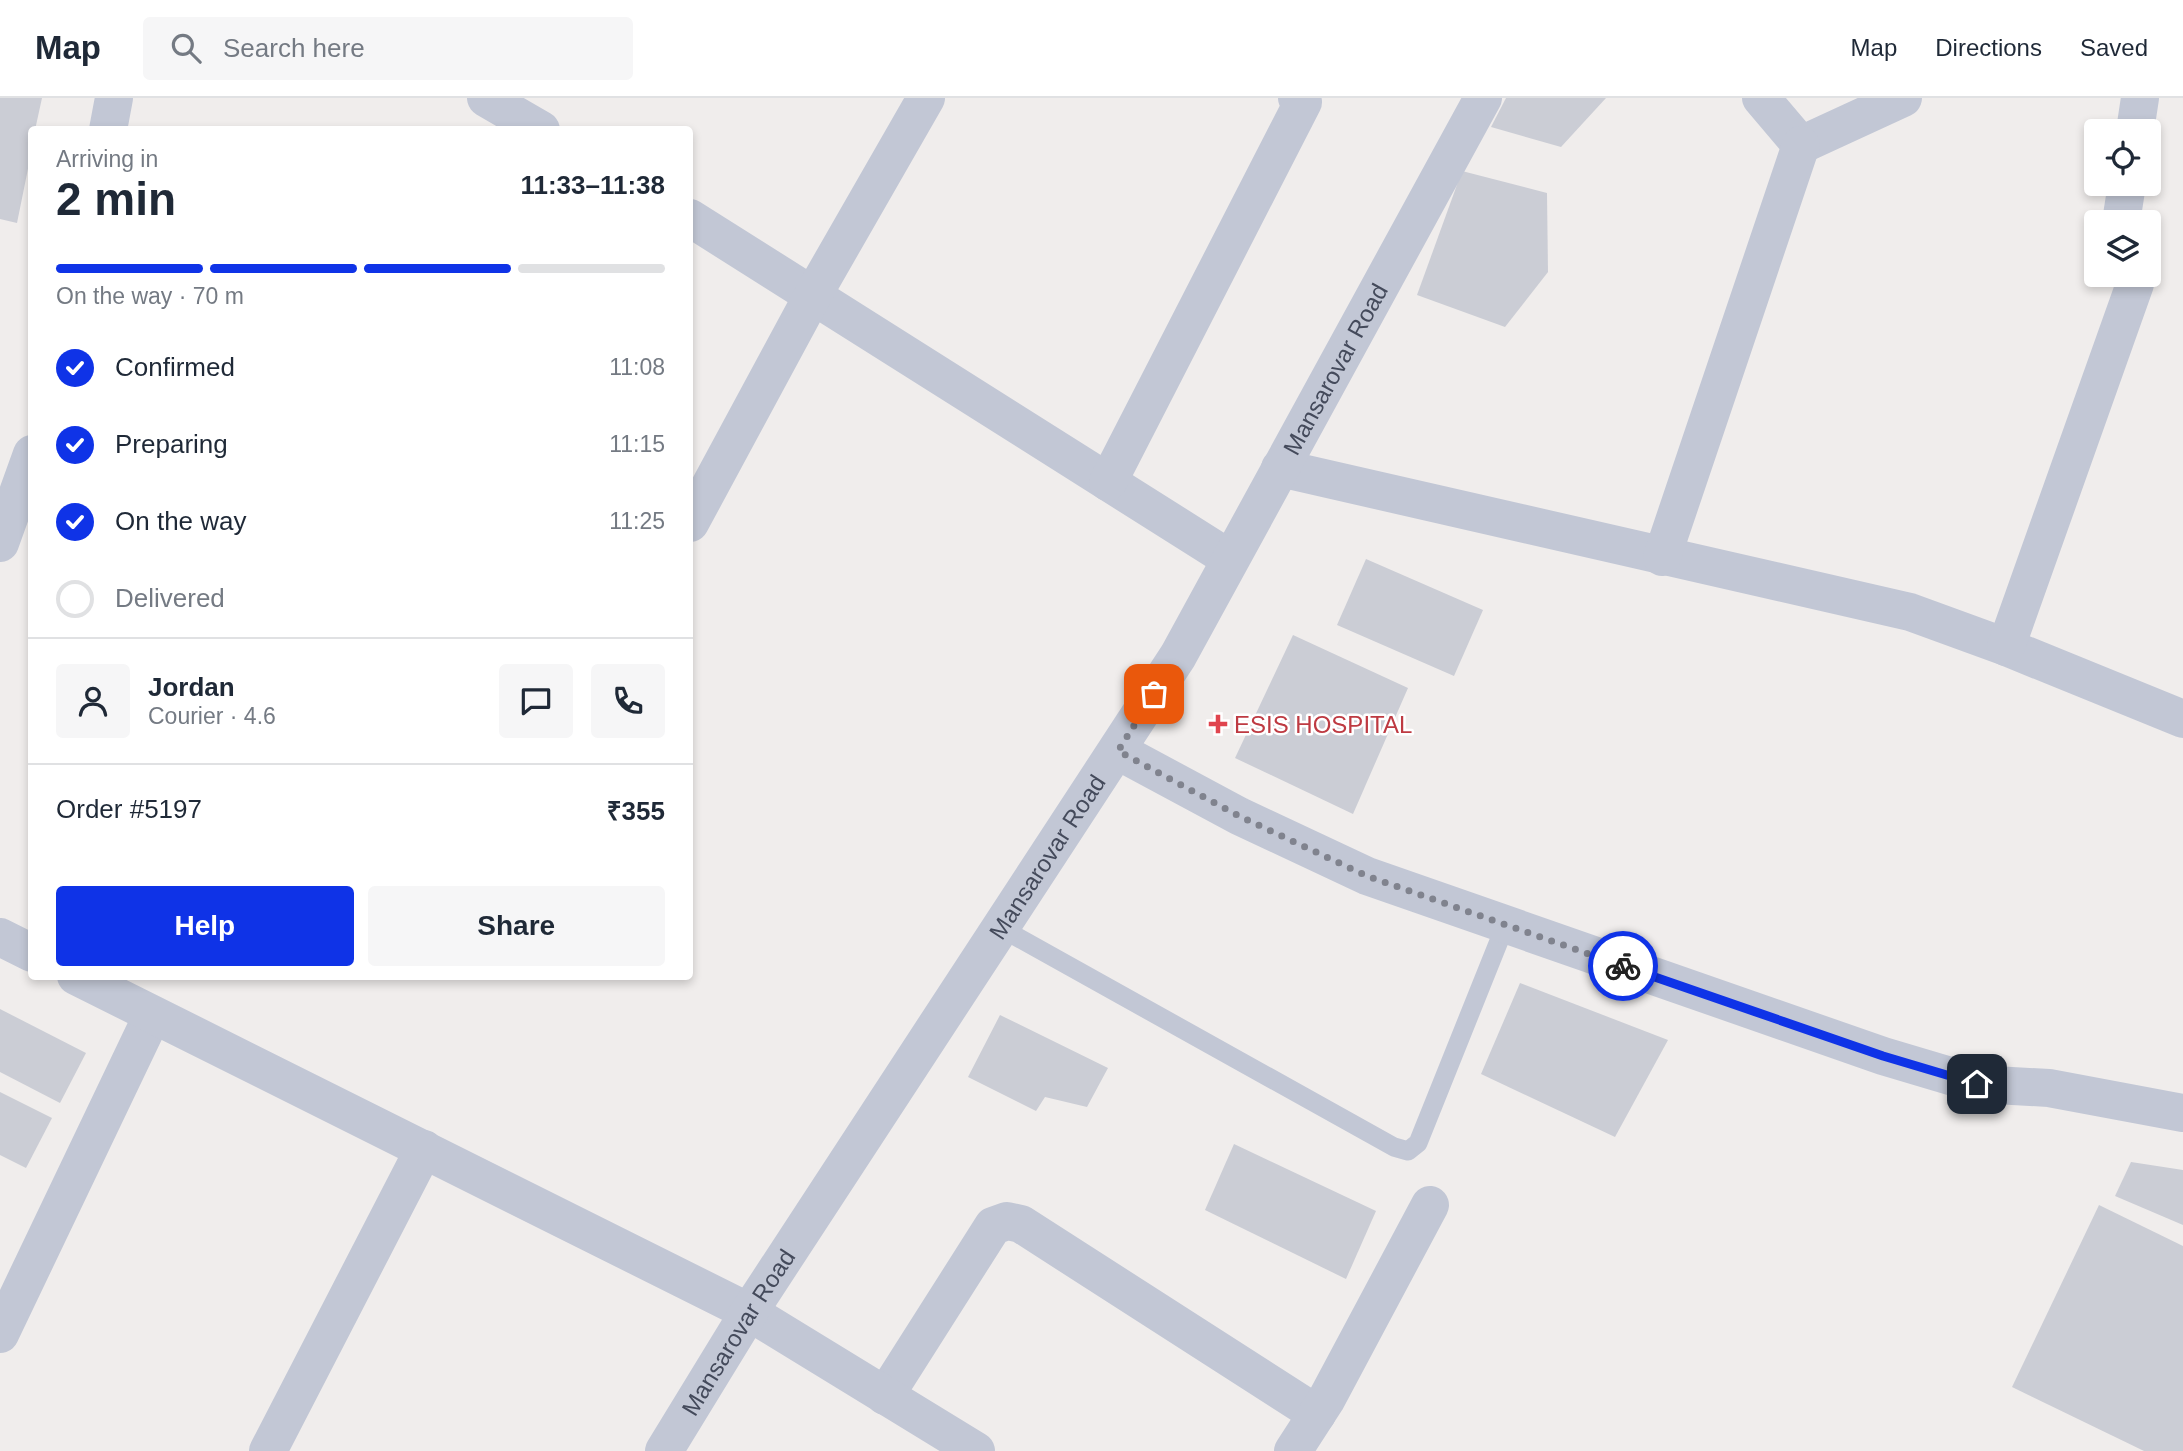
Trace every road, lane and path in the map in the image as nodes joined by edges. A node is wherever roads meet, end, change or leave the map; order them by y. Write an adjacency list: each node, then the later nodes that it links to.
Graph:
1 (114, 98): 10 (street)
2 (486, 98): 11 (street)
3 (926, 98): 15 (street)
4 (1297, 98): 18 (street)
5 (1483, 98): 17 (street, Mansarovar Road)
6 (1761, 98): 12 (street)
7 (1903, 98): 12 (street)
8 (2140, 98): 9 (street)
9 (2137, 119)
10 (109, 126)
11 (534, 126)
12 (1801, 145): 21 (street)
13 (693, 220): 15 (street)
14 (2134, 287): 23 (street)
15 (813, 295): 18 (street); 19 (street)
16 (28, 465): 20 (street)
17 (1280, 468): 21 (street); 22 (street, Mansarovar Road)
18 (1108, 482): 22 (street)
19 (693, 517)
20 (0, 543)
21 (1662, 557): 23 (street)
22 (1230, 559): 25 (street, Mansarovar Road)
23 (2007, 647): 24 (street)
24 (2183, 719)
25 (1118, 751): 26 (street); 27 (street, Mansarovar Road)
26 (1505, 926): 27 (lane); 32 (street)
27 (999, 927): 35 (street, Mansarovar Road)
28 (0, 937): 29 (street)
29 (28, 951)
30 (84, 980): 31 (street)
31 (152, 1016): 33 (street); 36 (street)
32 (2183, 1113)
33 (424, 1149): 35 (street); 39 (street)
34 (1430, 1205): 38 (street)
35 (749, 1312): 37 (street); 40 (street, Mansarovar Road)
36 (0, 1334)
37 (886, 1396): 38 (street); 41 (street)
38 (1317, 1414): 42 (street)
39 (268, 1451)
40 (664, 1451)
41 (976, 1451)
42 (1293, 1451)

